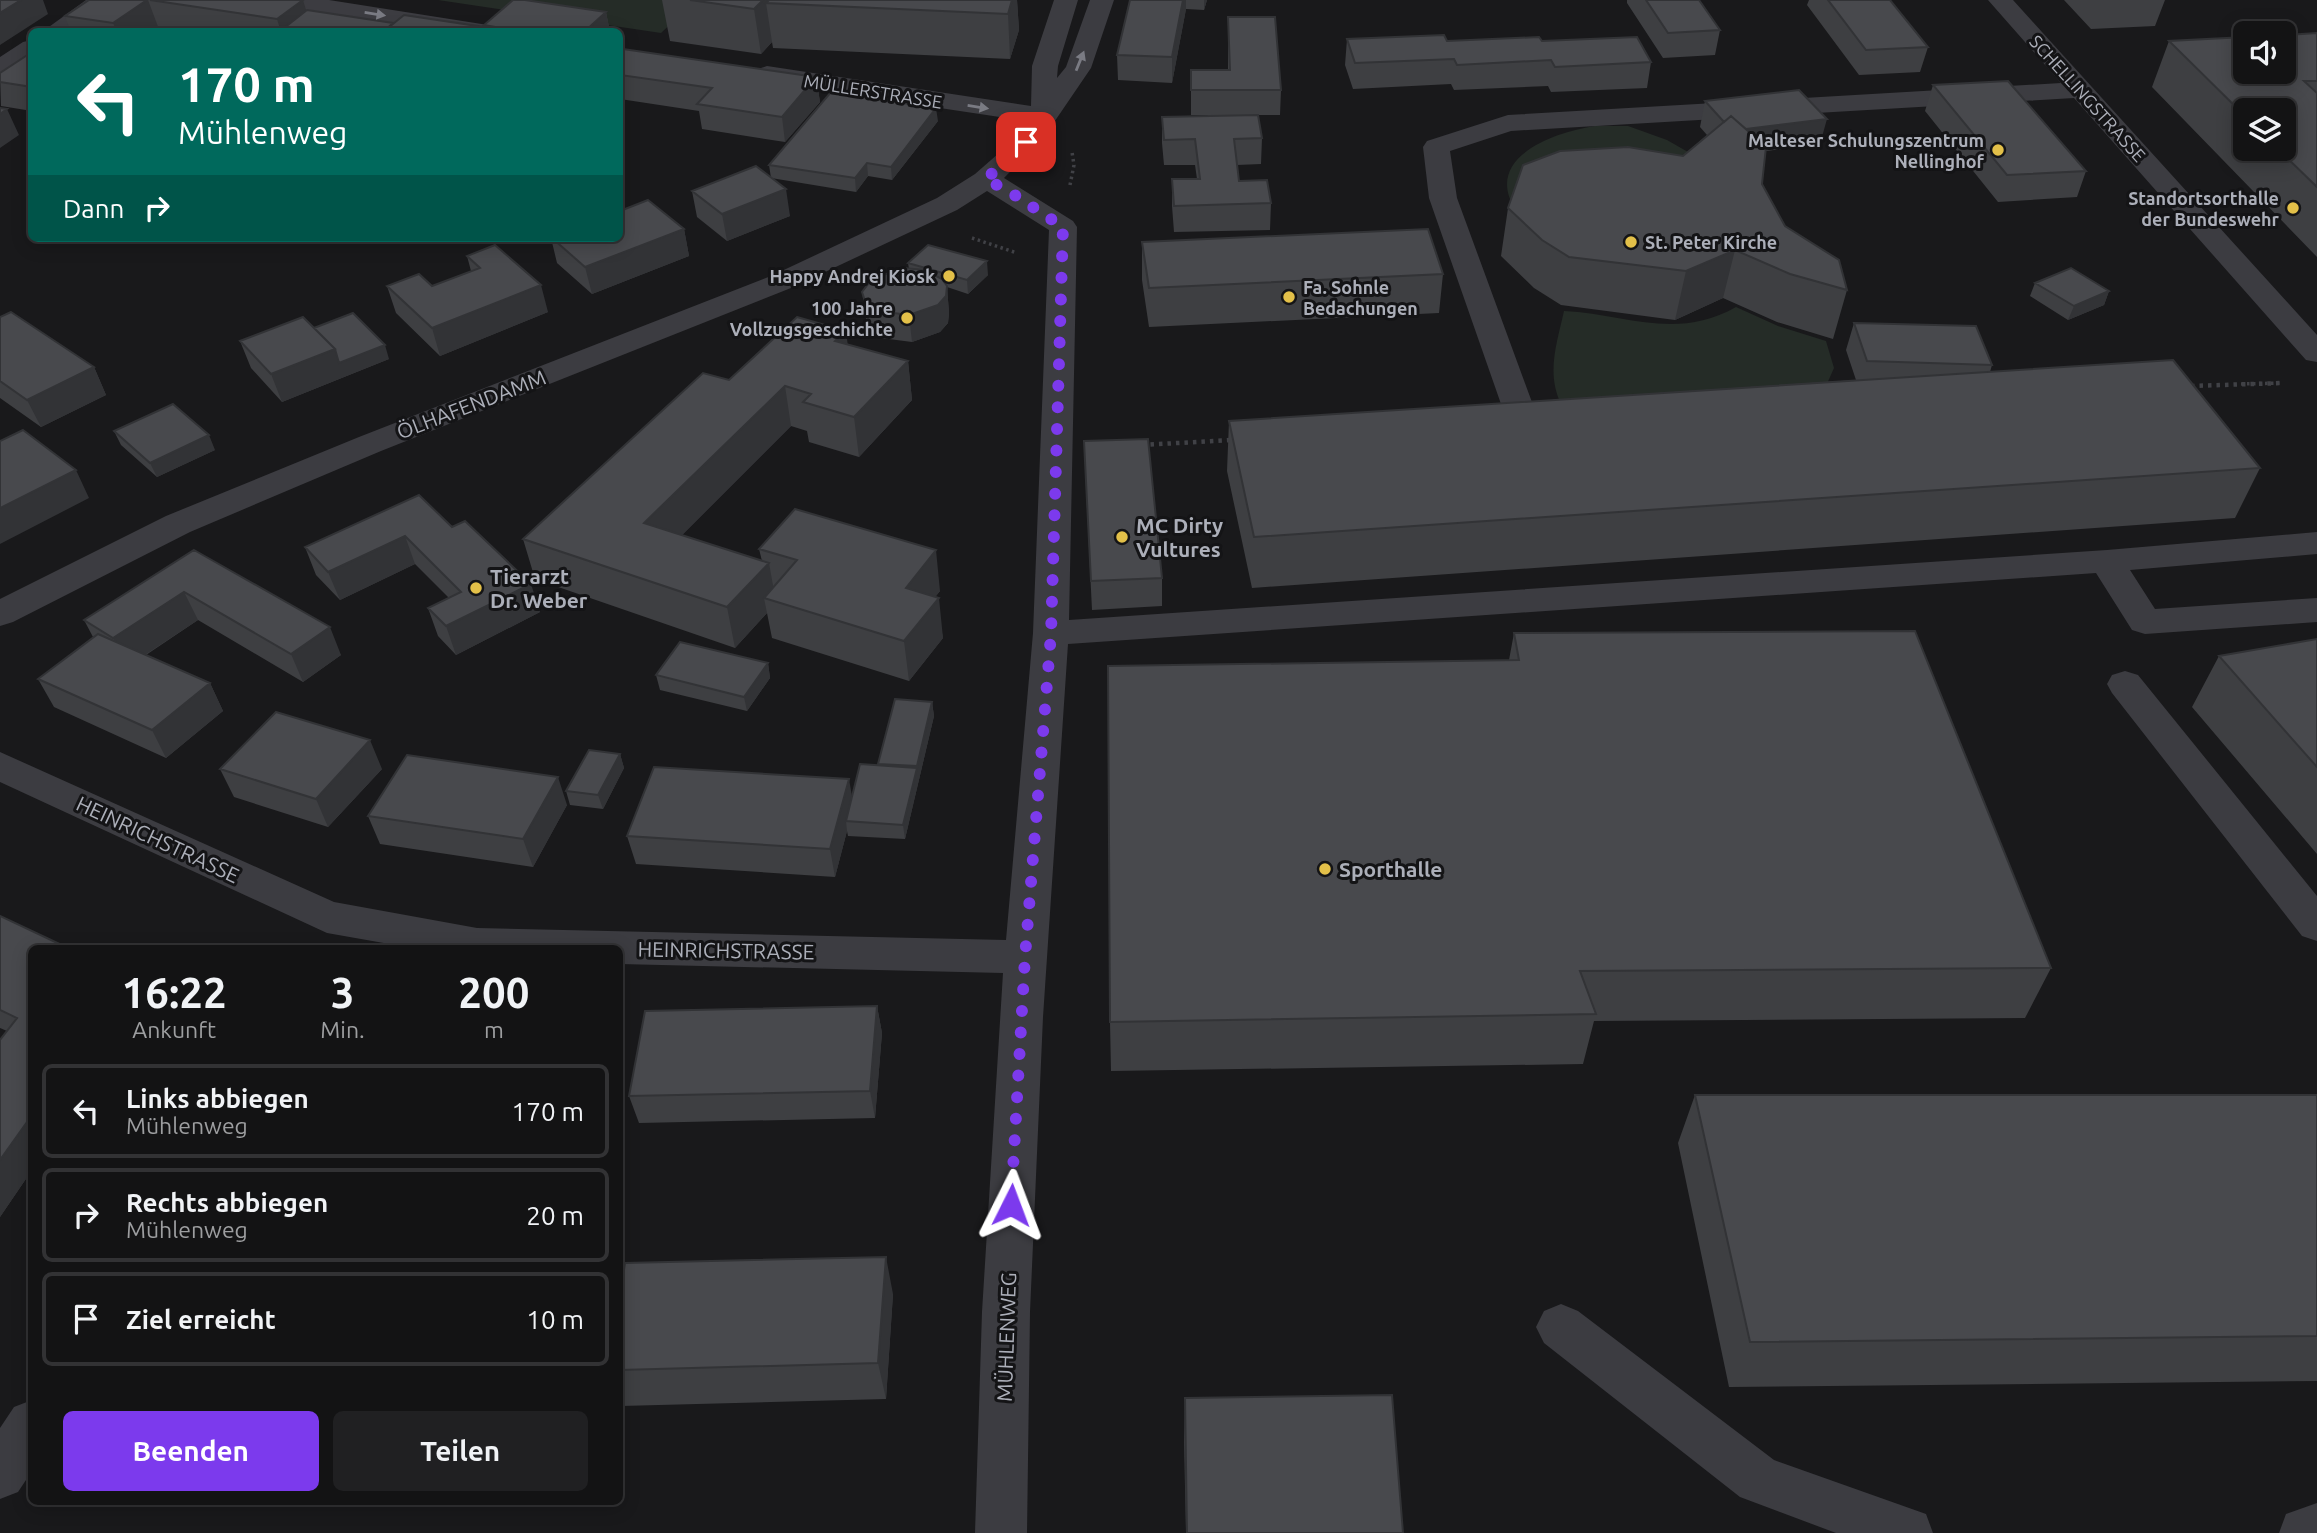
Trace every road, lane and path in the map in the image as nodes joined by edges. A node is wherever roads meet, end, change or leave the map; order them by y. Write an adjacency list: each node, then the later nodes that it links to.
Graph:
1 (102, 0): 6 (street)
2 (284, 0): 7 (street, one-way to 7)
3 (1066, 0): 12 (street)
4 (1102, 0): 12 (street, one-way to 4)
5 (2000, 0): 11 (street, SCHELLINGSTRASSE)
6 (60, 28)
7 (462, 28)
8 (28, 50): 9 (street)
9 (0, 68)
10 (740, 70): 12 (street, MÜLLERSTRASSE, one-way to 12)
11 (2081, 90): 15 (street, SCHELLINGSTRASSE); 18 (street)
12 (1044, 115): 13 (street); 14 (path)
13 (985, 180): 14 (street); 24 (street, ÖLHAFENDAMM)
14 (1063, 227): 20 (street, MÜHLENWEG)
15 (2317, 353)
16 (2289, 383): 17 (path)
17 (2179, 386)
18 (1524, 424)
19 (1236, 440): 20 (path)
20 (1058, 450): 25 (street, MÜHLENWEG)
21 (2317, 543): 22 (street)
22 (2087, 563): 23 (street); 25 (street)
23 (2317, 610)
24 (0, 614)
25 (1051, 634): 32 (street, MÜHLENWEG)
26 (2125, 684): 28 (street)
27 (0, 766): 29 (street, HEINRICHSTRASSE)
28 (2317, 925)
29 (409, 941): 30 (street, HEINRICHSTRASSE)
30 (519, 945)
31 (623, 947): 32 (street, HEINRICHSTRASSE)
32 (1025, 957): 37 (street, MÜHLENWEG)
33 (1561, 1327): 38 (street)
34 (28, 1430): 35 (street)
35 (0, 1474)
36 (2317, 1529): 39 (street)
37 (1001, 1533)
38 (1907, 1533)
39 (2305, 1533)

